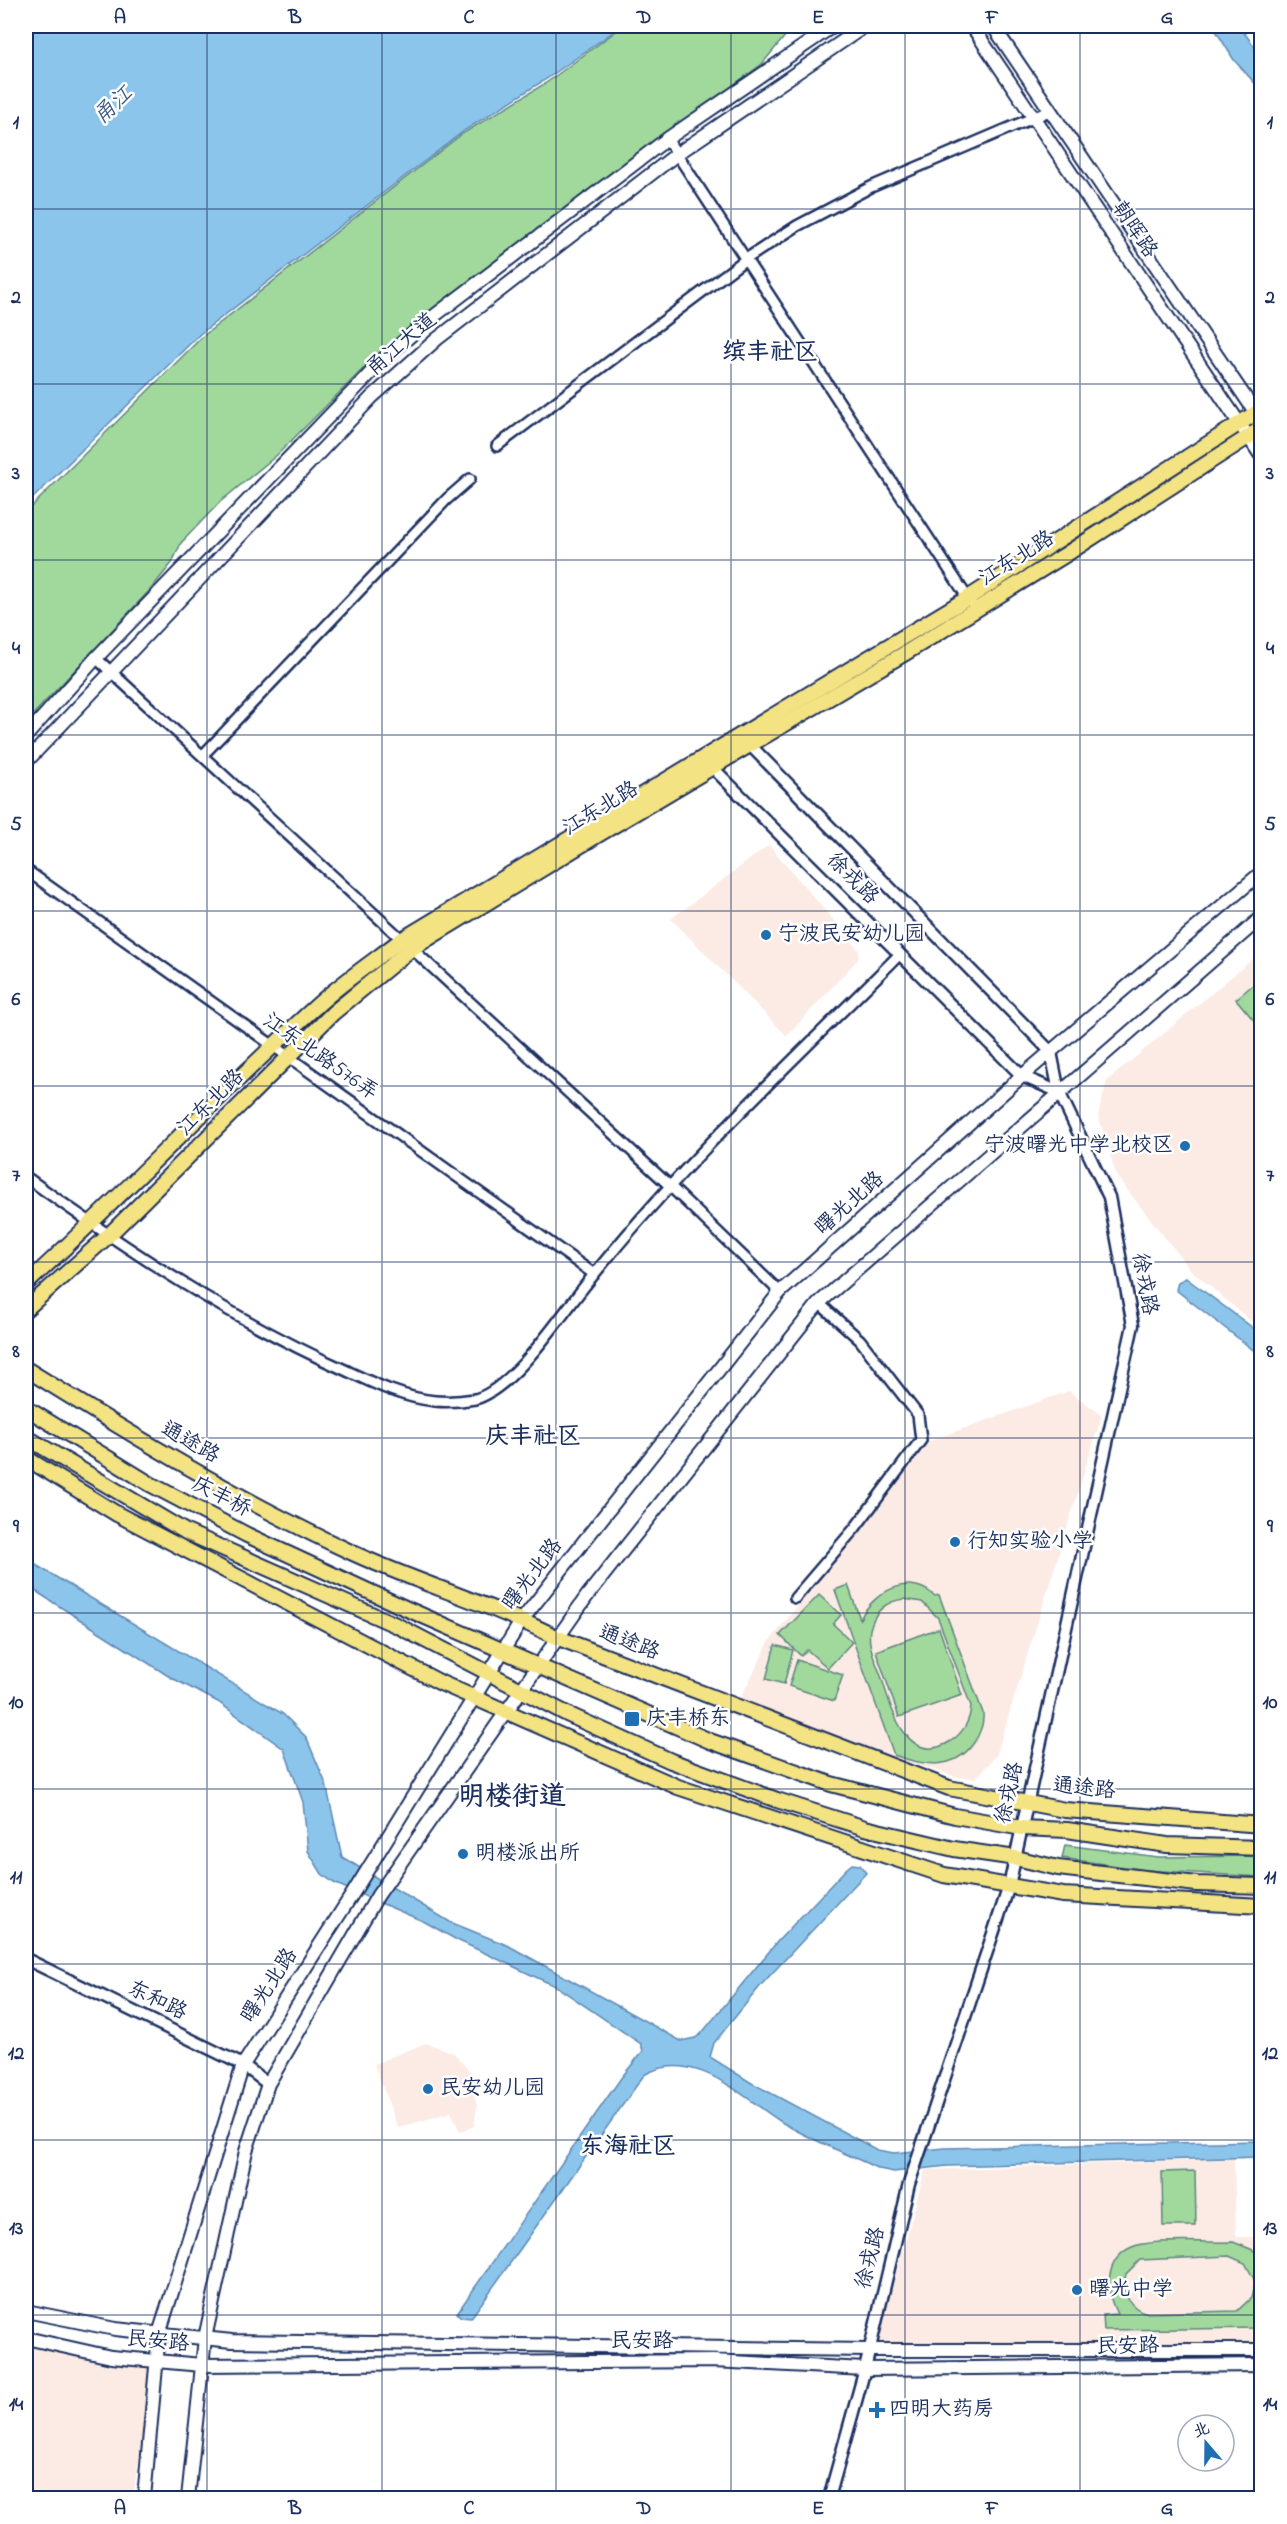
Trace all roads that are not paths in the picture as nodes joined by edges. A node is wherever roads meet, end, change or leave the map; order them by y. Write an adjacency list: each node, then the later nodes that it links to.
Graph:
1 (833, 26): 7 (main road, 甬江大道)
2 (865, 26): 8 (main road, 甬江大道)
3 (972, 26): 6 (main road, 朝晖路)
4 (993, 26): 5 (main road, 朝晖路)
5 (1049, 111): 6 (street); 10 (main road, 朝晖路)
6 (1034, 117): 9 (street); 11 (main road, 朝晖路)
7 (668, 139): 8 (street); 18 (main road, 甬江大道)
8 (677, 154): 9 (street); 19 (main road, 甬江大道)
9 (746, 260): 14 (street); 17 (street)
10 (1260, 415): 11 (main road, 江东北路)
11 (1241, 423): 13 (main road, 朝晖路); 17 (main road, 江东北路)
12 (1262, 428): 13 (main road, 江东北路)
13 (1249, 435): 15 (main road, 朝晖路); 17 (main road, 江东北路)
14 (497, 446)
15 (1262, 457)
16 (470, 479): 23 (street)
17 (972, 604): 20 (main road, 江东北路); 22 (main road, 江东北路)
18 (96, 658): 19 (street); 21 (main road, 甬江大道)
19 (108, 672): 23 (street); 24 (main road, 甬江大道)
20 (739, 734): 22 (street, 徐戎路); 25 (main road, 江东北路)
21 (26, 736)
22 (749, 745): 25 (main road, 江东北路); 32 (street, 徐戎路)
23 (203, 755): 29 (street)
24 (26, 762)
25 (707, 762): 29 (main road, 江东北路); 30 (street, 徐戎路)
26 (26, 870): 31 (street, 江东北路576弄)
27 (1262, 872): 32 (main road, 曙光北路)
28 (1262, 917): 35 (main road)
29 (406, 945): 31 (main road, 江东北路); 33 (main road, 江东北路); 37 (street)
30 (899, 955): 34 (street, 徐戎路); 37 (street)
31 (273, 1045): 33 (street, 江东北路576弄); 38 (main road, 江东北路)
32 (1052, 1052): 34 (main road, 曙光北路); 35 (street, 徐戎路)
33 (288, 1056): 39 (main road, 江东北路); 40 (street, 江东北路576弄)
34 (1022, 1076): 35 (street, 徐戎路); 42 (main road, 曙光北路)
35 (1059, 1092): 43 (main road); 59 (street, 徐戎路)
36 (26, 1177): 38 (street)
37 (671, 1187): 40 (street); 42 (street)
38 (91, 1224): 39 (street); 41 (main road, 江东北路)
39 (108, 1236): 40 (street); 44 (main road, 江东北路)
40 (594, 1274)
41 (26, 1284)
42 (780, 1292): 51 (main road, 曙光北路)
43 (819, 1303): 49 (street); 52 (main road)
44 (26, 1309)
45 (26, 1369): 51 (main road, 通途路)
46 (26, 1408): 50 (main road, 庆丰桥)
47 (26, 1437): 55 (main road, 庆丰桥)
48 (26, 1458): 57 (main road)
49 (795, 1598)
50 (405, 1608): 53 (main road, 通途路)
51 (522, 1620): 52 (main road, 通途路); 53 (main road, 曙光北路)
52 (556, 1637): 54 (main road); 59 (main road, 通途路)
53 (503, 1651): 54 (main road, 通途路); 55 (main road, 曙光北路)
54 (537, 1665): 56 (main road); 61 (main road, 通途路)
55 (490, 1674): 56 (main road); 57 (main road, 曙光北路)
56 (520, 1690): 58 (main road); 63 (main road)
57 (475, 1698): 58 (main road); 68 (main road, 曙光北路)
58 (505, 1713): 64 (main road); 69 (main road)
59 (1029, 1803): 60 (main road, 通途路); 61 (street, 徐戎路)
60 (1262, 1825)
61 (1022, 1828): 62 (main road, 通途路); 63 (street, 徐戎路)
62 (1262, 1848)
63 (1016, 1858): 64 (street, 徐戎路); 65 (main road)
64 (1009, 1886): 66 (main road); 74 (street, 徐戎路)
65 (1262, 1886)
66 (1262, 1906)
67 (26, 1959): 68 (street, 东和路)
68 (243, 2065): 69 (street, 东和路); 71 (main road, 曙光北路)
69 (268, 2084): 73 (main road)
70 (26, 2311): 71 (main road, 民安路)
71 (159, 2334): 73 (main road, 民安路); 76 (main road, 曙光北路)
72 (26, 2338): 76 (main road, 民安路)
73 (205, 2338): 74 (main road, 民安路); 77 (main road)
74 (869, 2350): 75 (main road, 民安路); 79 (street, 徐戎路)
75 (1262, 2350)
76 (158, 2362): 77 (main road, 民安路); 80 (main road, 曙光北路)
77 (202, 2365): 79 (main road, 民安路); 81 (main road)
78 (1262, 2365): 79 (main road, 民安路)
79 (865, 2369): 82 (street, 徐戎路)
80 (144, 2499)
81 (188, 2499)
82 (829, 2499)

